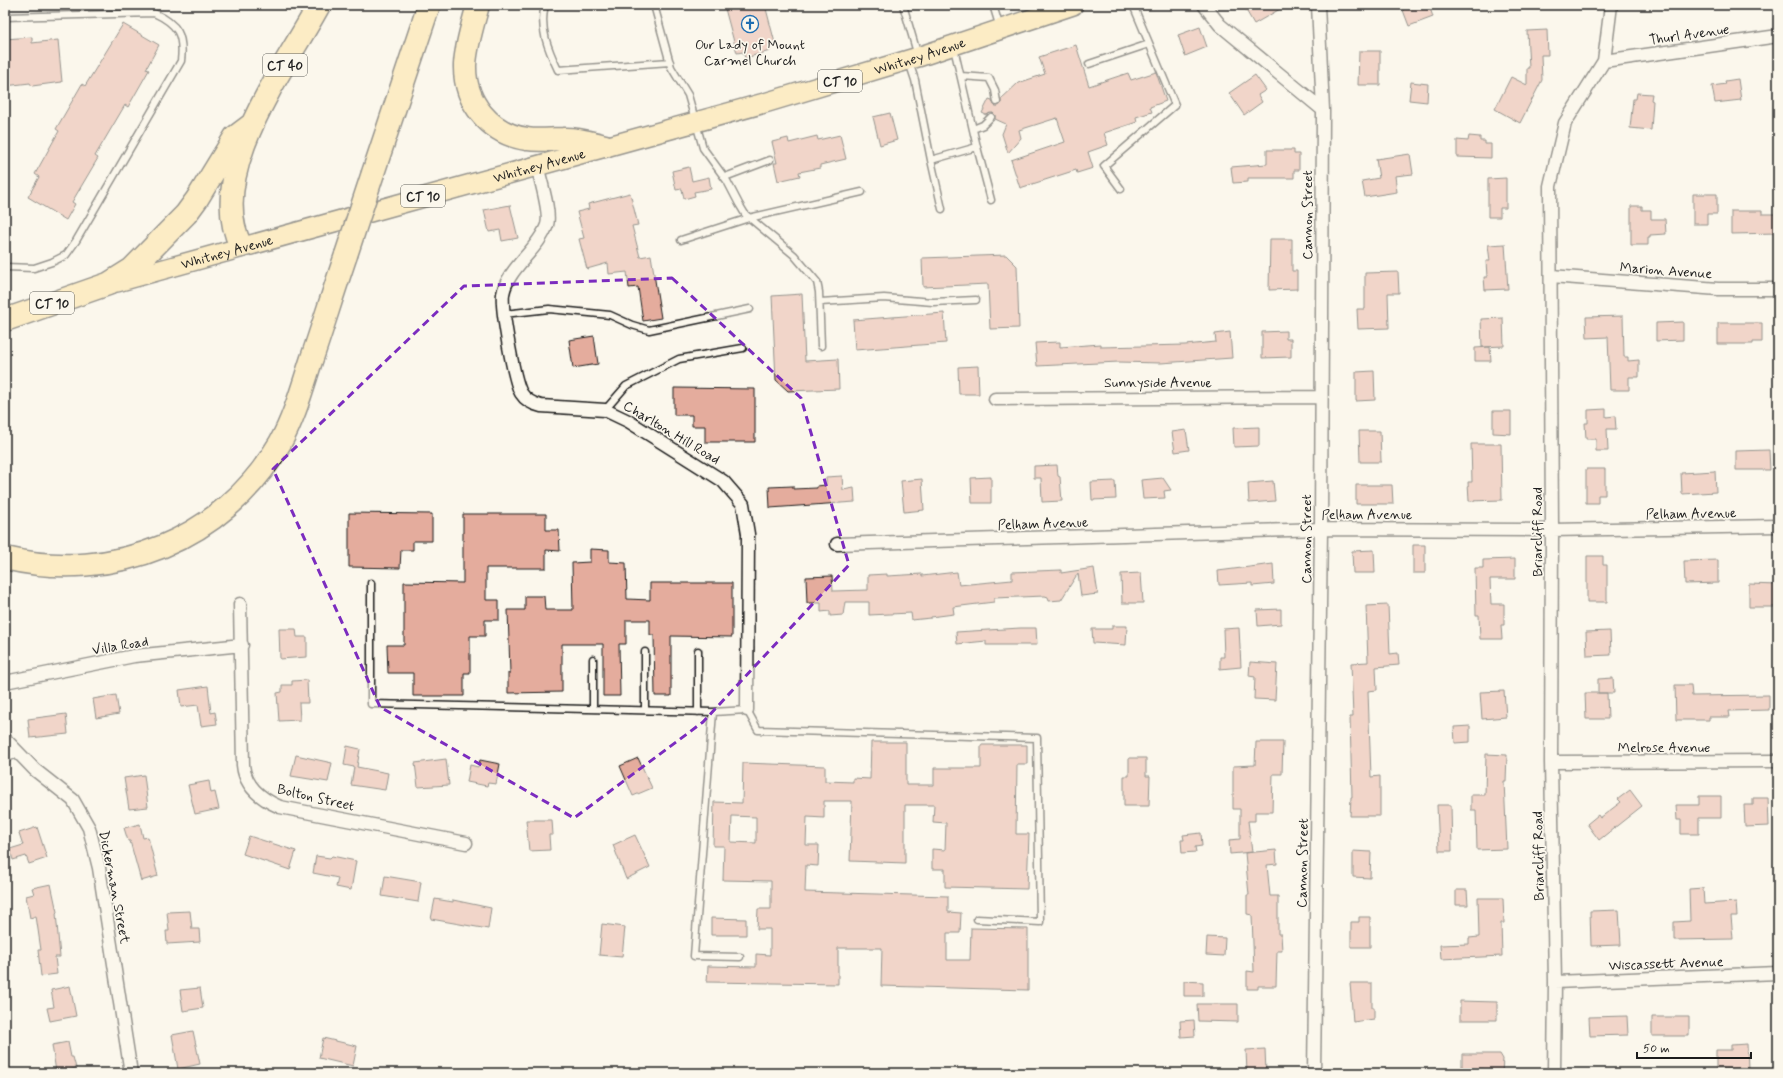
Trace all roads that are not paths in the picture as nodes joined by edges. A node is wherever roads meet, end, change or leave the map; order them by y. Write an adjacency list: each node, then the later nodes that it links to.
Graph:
1 (319, 5): 27 (highway, CT 40)
2 (429, 5): 60 (highway, bridge)
3 (478, 5): 29 (highway)
4 (545, 5): 20 (lane)
5 (654, 5): 20 (lane)
6 (903, 5): 18 (lane)
7 (993, 5): 14 (lane)
8 (1072, 5): 14 (main road, Whitney Avenue / CT 10)
9 (1133, 5): 16 (lane)
10 (1204, 5): 24 (street)
11 (1318, 5): 24 (street, Cannon Street)
12 (1612, 5): 19 (street, Briarcliff Road)
13 (5, 17): 42 (lane)
14 (1000, 30): 17 (main road, Whitney Avenue / CT 10)
15 (1778, 36): 19 (street, Thurl Avenue)
16 (1149, 44): 21 (lane); 35 (lane)
17 (954, 46): 18 (main road, Whitney Avenue / CT 10); 22 (lane)
18 (913, 59): 26 (main road, Whitney Avenue / CT 10); 32 (lane)
19 (1604, 60): 43 (street, Briarcliff Road)
20 (670, 62): 26 (lane)
21 (1089, 64)
22 (961, 76): 23 (lane); 28 (lane)
23 (997, 102)
24 (1323, 110): 53 (street, Cannon Street)
25 (992, 117): 28 (lane)
26 (696, 121): 29 (main road, Whitney Avenue / CT 10); 34 (lane)
27 (250, 125): 41 (highway); 44 (highway)
28 (973, 129): 30 (lane)
29 (605, 146): 33 (main road, Whitney Avenue / CT 10)
30 (977, 147): 32 (lane); 37 (lane)
31 (770, 160): 34 (lane)
32 (931, 160): 38 (lane)
33 (536, 165): 41 (main road, Whitney Avenue / CT 10); 49 (street, Charlton Hill Road)
34 (725, 177): 39 (lane)
35 (1121, 189)
36 (862, 192): 39 (lane)
37 (991, 200)
38 (942, 209)
39 (750, 218): 40 (lane); 47 (lane)
40 (682, 240)
41 (241, 246): 44 (main road, Whitney Avenue / CT 10)
42 (5, 267)
43 (1551, 276): 45 (street, Marion Avenue); 58 (street, Briarcliff Road)
44 (99, 287): 50 (highway, Whitney Avenue / CT 10)
45 (1778, 289)
46 (976, 300): 47 (lane)
47 (820, 302): 51 (lane)
48 (750, 309): 49 (lane)
49 (504, 314): 55 (street, Charlton Hill Road)
50 (5, 320)
51 (821, 346)
52 (743, 348): 55 (lane)
53 (1321, 398): 54 (street, Sunnyside Avenue); 57 (street, Cannon Street)
54 (995, 399)
55 (606, 410): 70 (street, Charlton Hill Road)
56 (1778, 526): 58 (street, Pelham Avenue)
57 (1321, 529): 58 (street, Pelham Avenue); 59 (street, Pelham Avenue); 83 (street, Cannon Street)
58 (1552, 530): 76 (street, Briarcliff Road)
59 (837, 544)
60 (5, 558)
61 (371, 583): 68 (lane)
62 (240, 604): 63 (street, Bolton Street)
63 (242, 646): 67 (street, Villa Road); 77 (street, Bolton Street)
64 (698, 651): 71 (lane)
65 (645, 652): 69 (lane)
66 (593, 659): 68 (lane)
67 (5, 682)
68 (593, 709): 69 (lane)
69 (645, 710): 71 (lane)
70 (747, 710): 72 (lane); 78 (lane)
71 (698, 712): 72 (lane)
72 (713, 712): 79 (lane)
73 (5, 739): 74 (street, Dickerman Street)
74 (10, 754): 82 (street, Dickerman Street)
75 (1778, 761): 76 (street, Melrose Avenue)
76 (1551, 762): 81 (street, Briarcliff Road)
77 (466, 843)
78 (977, 919)
79 (740, 958)
80 (1778, 973): 81 (street, Wiscassett Avenue)
81 (1555, 982): 84 (street, Briarcliff Road)
82 (131, 1073)
83 (1314, 1073)
84 (1554, 1073)

